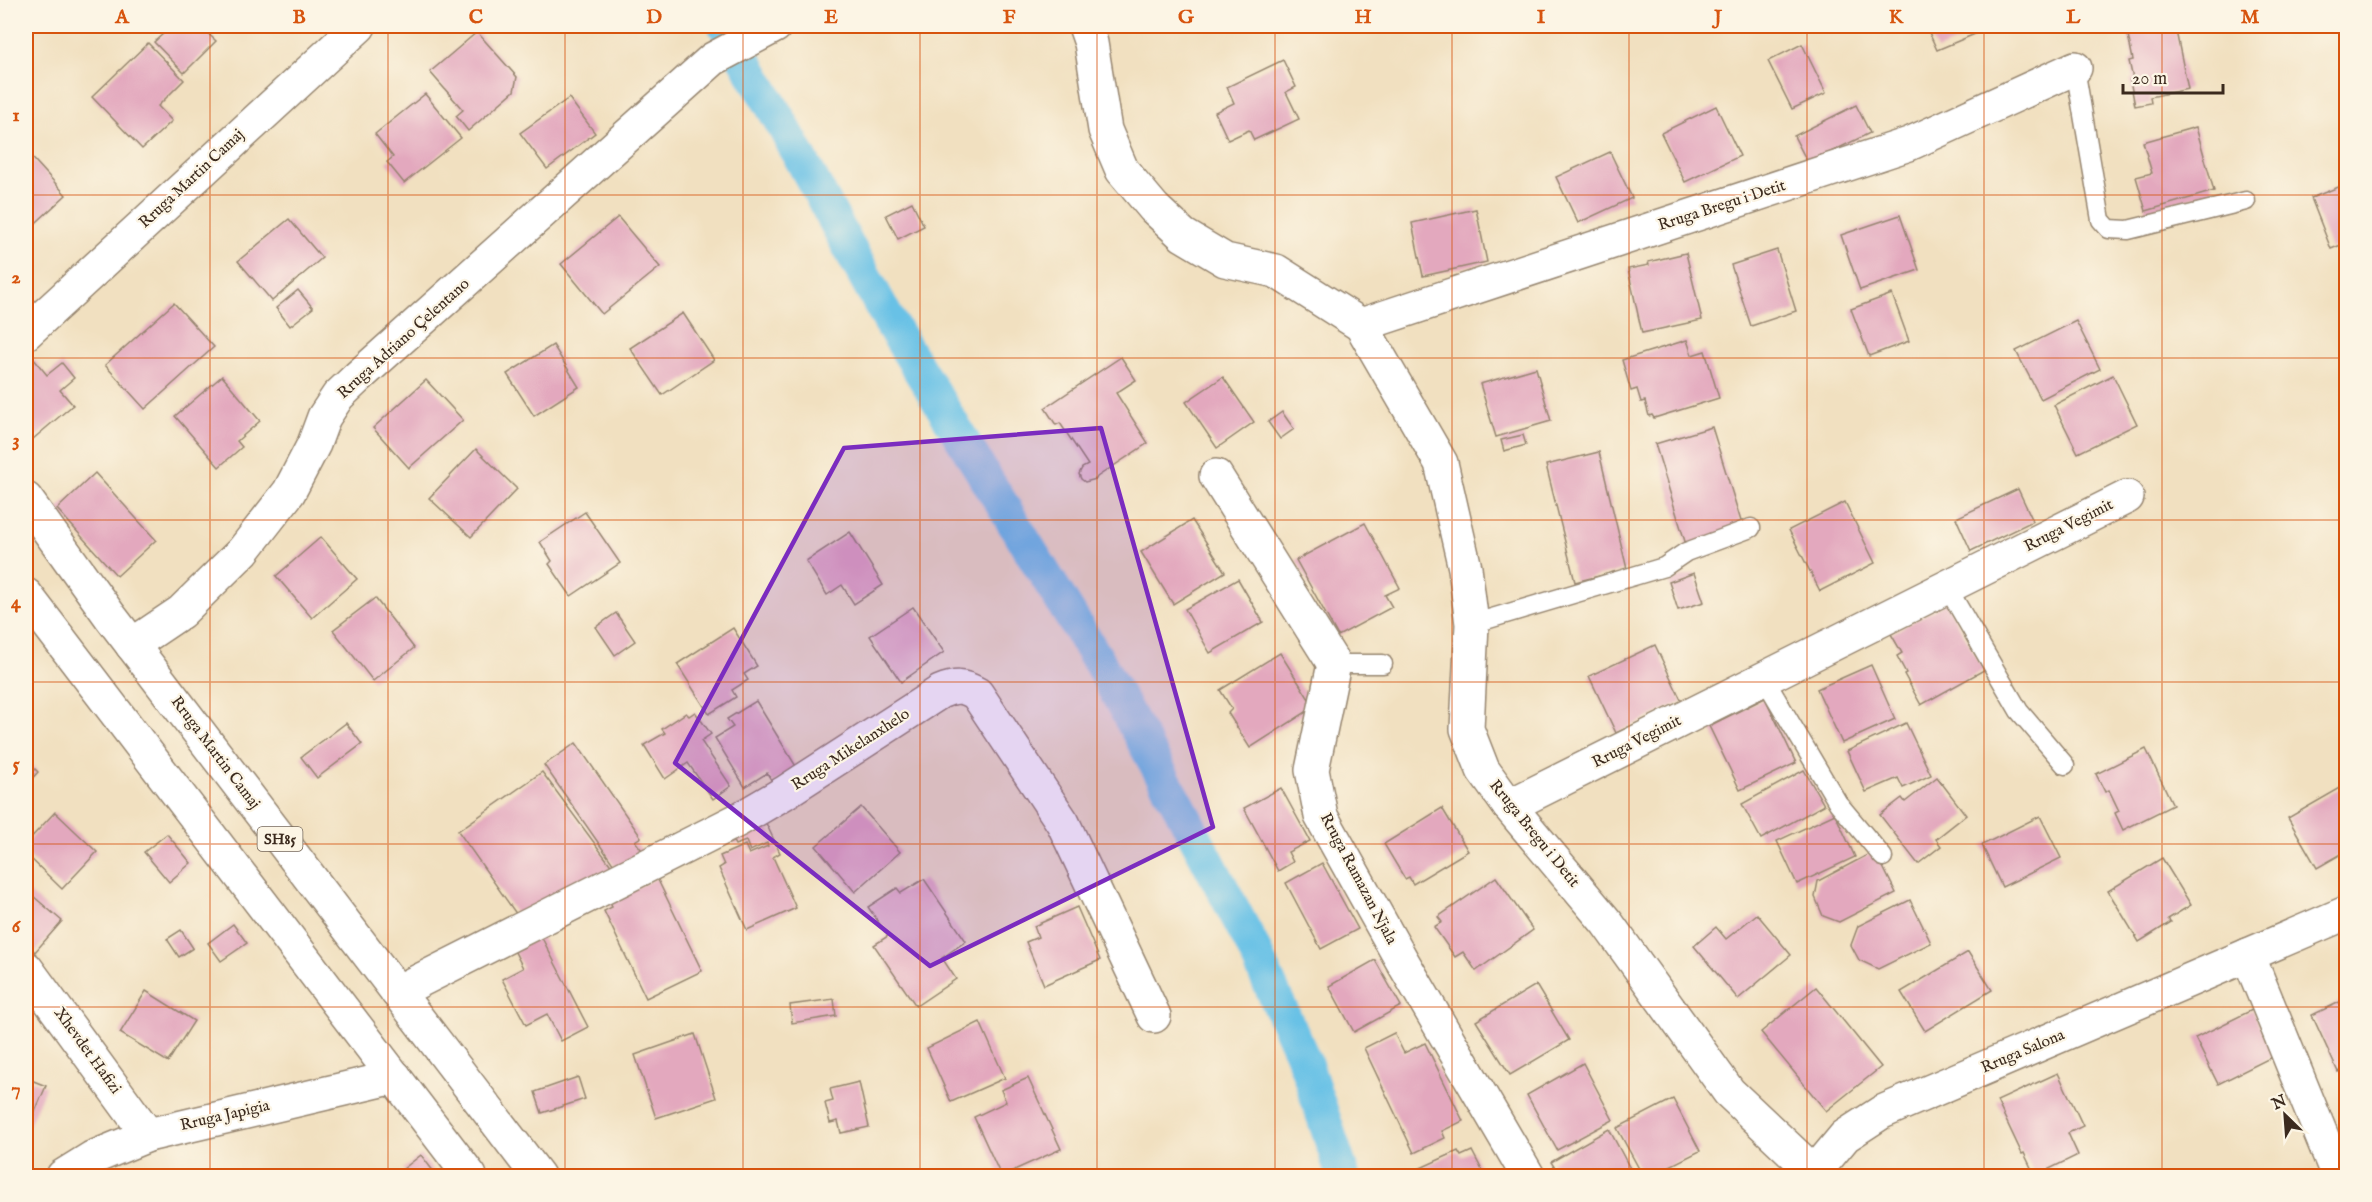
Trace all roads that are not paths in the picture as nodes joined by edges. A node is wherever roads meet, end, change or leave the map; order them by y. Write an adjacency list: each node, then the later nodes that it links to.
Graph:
1 (359, 26): 7 (main road, Rruga Martin Camaj)
2 (775, 26): 15 (main road, Rruga Adriano Çelentano)
3 (1085, 26): 6 (main road, Rruga Bregu i Detit)
4 (2075, 68): 5 (lane); 6 (main road, Rruga Bregu i Detit)
5 (2246, 201)
6 (1361, 325): 14 (main road, Rruga Bregu i Detit)
7 (26, 333)
8 (1216, 476): 16 (main road)
9 (2127, 497): 12 (main road, Rruga Vegimit)
10 (26, 500): 15 (main road, Rruga Martin Camaj / SH85)
11 (1751, 528): 14 (lane)
12 (1947, 587): 18 (main road, Rruga Vegimit); 19 (lane)
13 (26, 595): 27 (main road)
14 (1472, 624): 20 (main road, Rruga Bregu i Detit)
15 (132, 645): 25 (main road, Rruga Martin Camaj / SH85)
16 (1334, 664): 17 (lane); 33 (main road, Rruga Ramazan Njala)
17 (1383, 664)
18 (1764, 678): 20 (main road, Rruga Vegimit); 21 (lane)
19 (2065, 765)
20 (1509, 806): 29 (main road, Rruga Bregu i Detit)
21 (1883, 857)
22 (2346, 913): 23 (main road, Rruga Salona)
23 (2248, 955): 29 (main road, Rruga Salona); 34 (main road)
24 (26, 968): 28 (main road, Xhevdet Hafizi)
25 (397, 992): 26 (main road, Rruga Mikelanxhelo); 32 (main road, Rruga Martin Camaj / SH85)
26 (1154, 1016)
27 (395, 1077): 28 (main road, Rruga Japigia); 31 (main road)
28 (148, 1135): 30 (main road, Rruga Japigia)
29 (1816, 1174)
30 (63, 1176)
31 (470, 1176)
32 (538, 1176)
33 (1528, 1176)
34 (2338, 1176)

